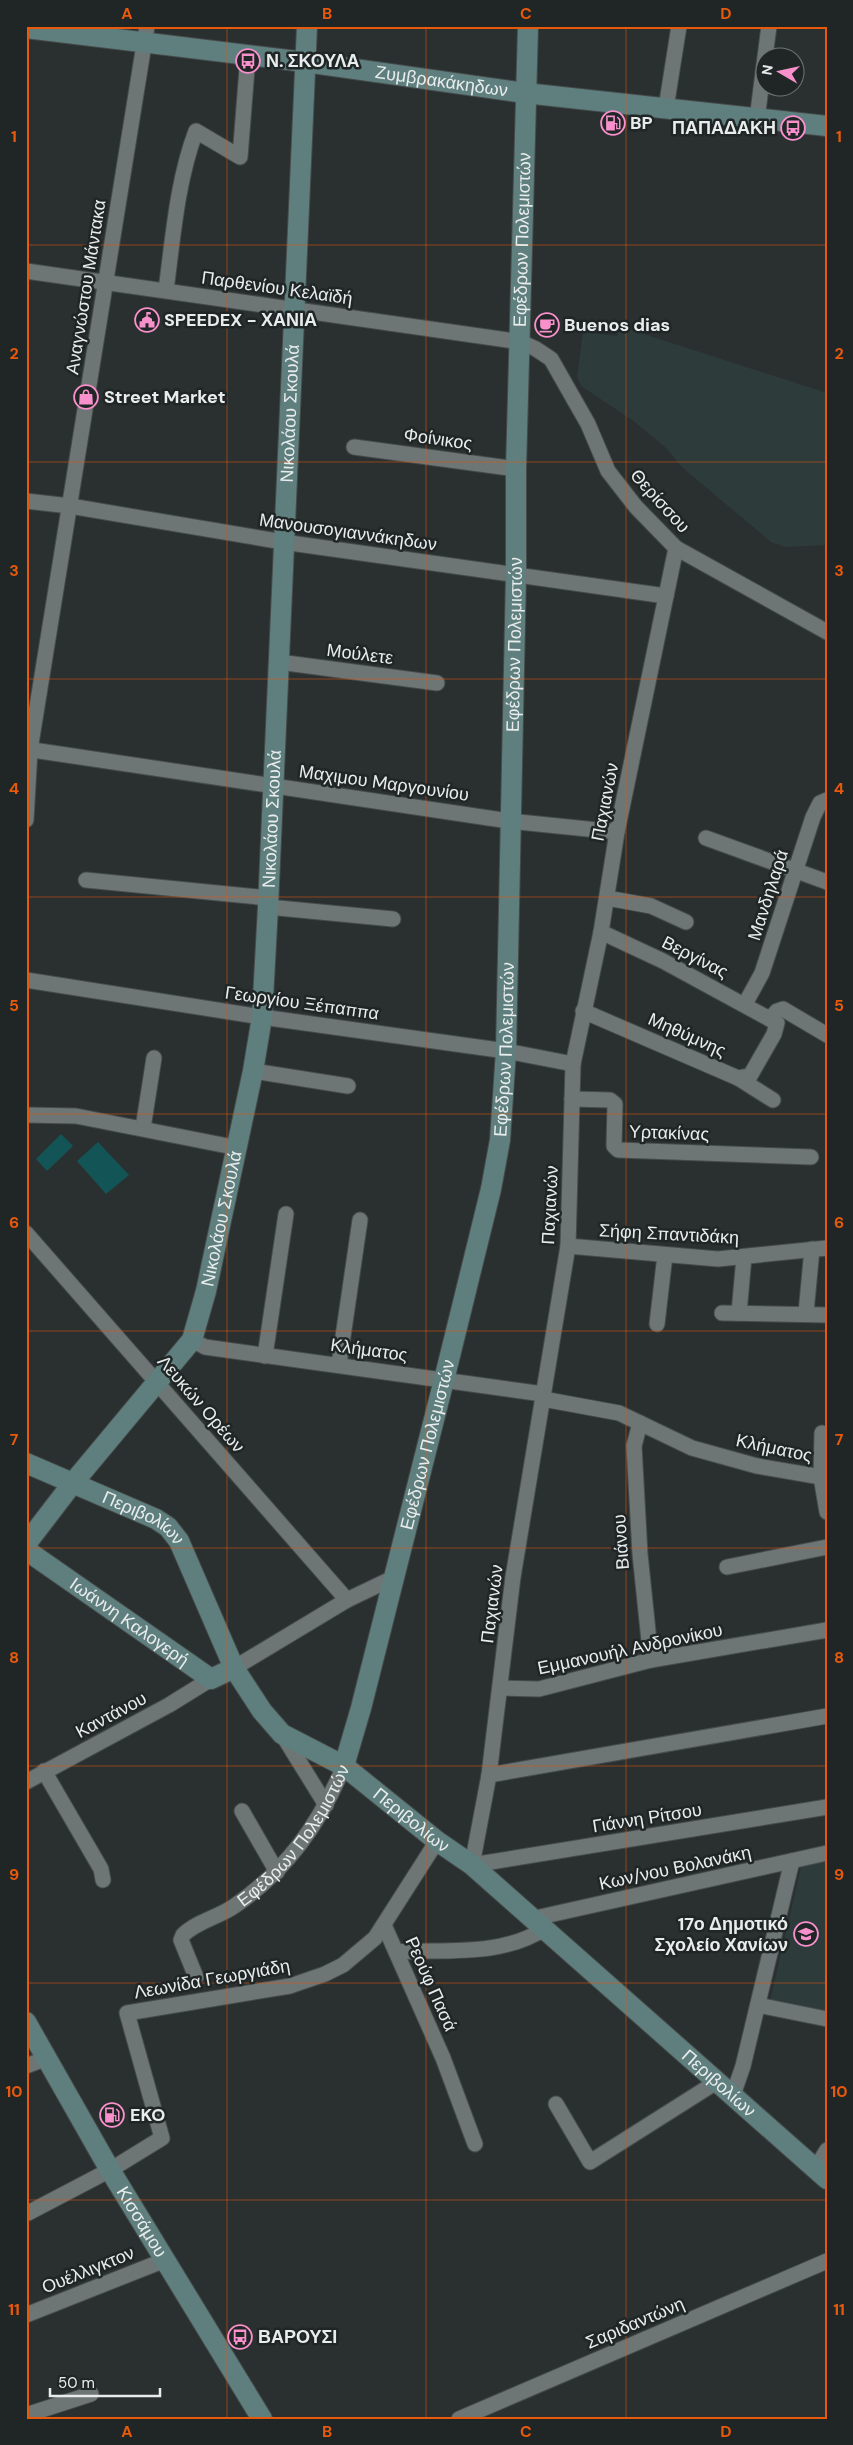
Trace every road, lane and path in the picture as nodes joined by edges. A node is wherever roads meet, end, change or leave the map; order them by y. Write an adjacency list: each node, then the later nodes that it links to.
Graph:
1 (307, 26): 8 (street, Νικολάου Σκουλά)
2 (528, 26): 9 (street, Εφέδρων Πολεμιστών)
3 (679, 26): 10 (street)
4 (770, 26): 11 (street)
5 (26, 28): 6 (street, Ζυμβρακάκηδων)
6 (146, 34): 7 (street, Ζυμβρακάκηδων); 14 (street, Αναγνώστου Μάντακα)
7 (248, 56): 8 (street, Ζυμβρακάκηδων); 15 (street)
8 (305, 62): 9 (street, Ζυμβρακάκηδων); 16 (street, Νικολάου Σκουλά)
9 (525, 93): 10 (street, Ζυμβρακάκηδων); 17 (street, Εφέδρων Πολεμιστών)
10 (666, 108): 11 (street, Ζυμβρακάκηδων)
11 (757, 119): 12 (street, Ζυμβρακάκηδων)
12 (827, 126)
13 (26, 271): 14 (street, Παρθενίου Κελαϊδή)
14 (106, 282): 15 (street, Παρθενίου Κελαϊδή); 21 (street, Αναγνώστου Μάντακα)
15 (166, 290): 16 (street, Παρθενίου Κελαϊδή)
16 (294, 309): 17 (street, Παρθενίου Κελαϊδή); 22 (street, Νικολάου Σκουλά)
17 (521, 342): 19 (street, Εφέδρων Πολεμιστών); 23 (street, Θερίσσου)
18 (354, 447): 19 (street, Φοίνικος)
19 (516, 469): 24 (street, Εφέδρων Πολεμιστών)
20 (26, 501): 21 (street, Μανουσογιαννάκηδων)
21 (70, 506): 22 (street, Μανουσογιαννάκηδων); 29 (street, Αναγνώστου Μάντακα)
22 (283, 542): 24 (street, Μανουσογιαννάκηδων); 27 (street, Νικολάου Σκουλά)
23 (676, 548): 25 (street, Παχιανών); 26 (street, Θερίσσου)
24 (516, 574): 25 (street, Μανουσογιαννάκηδων); 33 (street, Εφέδρων Πολεμιστών)
25 (666, 596): 34 (street, Παχιανών)
26 (827, 632)
27 (279, 662): 28 (street, Μούλετε); 30 (street, Νικολάου Σκουλά)
28 (437, 683)
29 (28, 749): 30 (street, Μαχιμου Mαργουνίου); 32 (street, Αναγνώστου Μάντακα)
30 (272, 786): 33 (street, Μαχιμου Mαργουνίου); 40 (street, Νικολάου Σκουλά)
31 (827, 800): 36 (street, Μανδηλαρά)
32 (26, 820)
33 (509, 821): 34 (street, Μαχιμου Mαργουνίου); 50 (street, Εφέδρων Πολεμιστών)
34 (617, 832): 39 (street, Παχιανών)
35 (706, 838): 36 (street)
36 (796, 871): 37 (street); 45 (street, Μανδηλαρά)
37 (826, 878)
38 (86, 880): 40 (street)
39 (607, 898): 42 (street); 43 (street, Παχιανών)
40 (268, 903): 41 (street); 47 (street, Νικολάου Σκουλά)
41 (393, 919)
42 (686, 922)
43 (601, 932): 45 (street, Βεργίνας); 46 (street, Παχιανών)
44 (26, 980): 47 (street, Γεωργίου Ξέπαππα)
45 (745, 1004): 48 (street, Βεργίνας)
46 (583, 1011): 52 (street, Παχιανών); 54 (street, Μηθύμνης)
47 (262, 1017): 50 (street, Γεωργίου Ξέπαππα); 53 (street, Νικολάου Σκουλά)
48 (770, 1019): 49 (street); 54 (street)
49 (827, 1035)
50 (506, 1051): 52 (street, Γεωργίου Ξέπαππα); 78 (street, Εφέδρων Πολεμιστών)
51 (154, 1058): 59 (street)
52 (573, 1064): 56 (street, Παχιανών)
53 (253, 1071): 55 (street); 60 (street, Νικολάου Σκουλά)
54 (738, 1078): 57 (street, Μηθύμνης)
55 (348, 1086)
56 (572, 1100): 61 (street, Υρτακίνας); 65 (street, Παχιανών)
57 (773, 1100)
58 (26, 1115): 59 (street)
59 (143, 1128): 60 (street)
60 (238, 1148): 74 (street, Νικολάου Σκουλά)
61 (811, 1157)
62 (286, 1214): 75 (street)
63 (360, 1220): 76 (street)
64 (26, 1233): 77 (street, Λευκών Ορέων)
65 (568, 1246): 67 (street, Σήφη Σπαντιδάκη); 79 (street, Παχιανών)
66 (819, 1248): 68 (street, Σήφη Σπαντιδάκη); 71 (street)
67 (665, 1255): 68 (street, Σήφη Σπαντιδάκη); 73 (street)
68 (744, 1257): 70 (street)
69 (722, 1313): 70 (street)
70 (739, 1313): 71 (street)
71 (806, 1313): 72 (street)
72 (827, 1315)
73 (657, 1324)
74 (192, 1340): 75 (street, Κλήματος); 77 (street, Νικολάου Σκουλά)
75 (265, 1356): 76 (street, Κλήματος)
76 (339, 1364): 78 (street, Κλήματος)
77 (156, 1380): 84 (street, Νικολάου Σκουλά); 91 (street, Λευκών Ορέων)
78 (444, 1380): 79 (street, Κλήματος); 90 (street, Εφέδρων Πολεμιστών)
79 (543, 1397): 80 (street, Κλήματος); 96 (street, Παχιανών)
80 (640, 1423): 83 (street, Κλήματος); 93 (street, Βιάνου)
81 (822, 1433): 83 (street)
82 (26, 1463): 84 (street, Περιβολίων)
83 (824, 1478): 85 (street)
84 (72, 1484): 86 (street, Νικολάου Σκουλά); 94 (street, Περιβολίων)
85 (827, 1512)
86 (26, 1544)
87 (827, 1547): 89 (street)
88 (26, 1550): 95 (street, Ιωάννη Καλογερή)
89 (727, 1567)
90 (394, 1578): 91 (street); 99 (street, Εφέδρων Πολεμιστών)
91 (347, 1600): 94 (street)
92 (827, 1630): 93 (street, Εμμανουήλ Ανδρονίκου)
93 (651, 1660): 96 (street, Εμμανουήλ Ανδρονίκου)
94 (234, 1668): 95 (street); 98 (street, Περιβολίων)
95 (211, 1679): 100 (street, Καντάνου)
96 (500, 1688): 101 (street, Παχιανών)
97 (827, 1716): 101 (street)
98 (282, 1734): 99 (street, Περιβολίων); 103 (street)
99 (344, 1766): 103 (street, Εφέδρων Πολεμιστών); 106 (street, Περιβολίων)
100 (44, 1771): 102 (street, Καντάνου); 111 (street)
101 (489, 1775): 109 (street, Παχιανών)
102 (26, 1782)
103 (326, 1805): 110 (street, Εφέδρων Πολεμιστών)
104 (827, 1807): 109 (street, Γιάννη Ρίτσου)
105 (242, 1811): 110 (street)
106 (437, 1842): 109 (street, Περιβολίων); 113 (street, Λεωνίδα Γεωργιάδη)
107 (827, 1854): 108 (street, Κων/νου Βολανάκη)
108 (792, 1861): 112 (street, Κων/νου Βολανάκη); 116 (street)
109 (472, 1865): 112 (street, Περιβολίων)
110 (277, 1872): 115 (street, Εφέδρων Πολεμιστών)
111 (103, 1880)
112 (538, 1924): 114 (street, Κων/νου Βολανάκη); 121 (street, Περιβολίων)
113 (384, 1925): 114 (street, Ρεούφ Πασά); 126 (street, Λεωνίδα Γεωργιάδη)
114 (396, 1952): 124 (street, Ρεούφ Πασά)
115 (196, 1977)
116 (758, 2005): 117 (street); 122 (street)
117 (827, 2019)
118 (26, 2022): 119 (street, Κισσάμου)
119 (47, 2058): 120 (street); 126 (street, Κισσάμου)
120 (26, 2066)
121 (718, 2081): 122 (street, Περιβολίων); 123 (street)
122 (733, 2095): 127 (street, Περιβολίων)
123 (556, 2104)
124 (475, 2144)
125 (827, 2150): 127 (street)
126 (110, 2170): 128 (street); 129 (street, Κισσάμου)
127 (821, 2174)
128 (28, 2213)
129 (165, 2260): 131 (street, Ουέλλιγκτον); 134 (street, Κισσάμου)
130 (827, 2261): 135 (street, Σαριδαντώνη)
131 (26, 2315)
132 (91, 2394): 133 (street)
133 (26, 2415)
134 (262, 2419)
135 (459, 2419)

